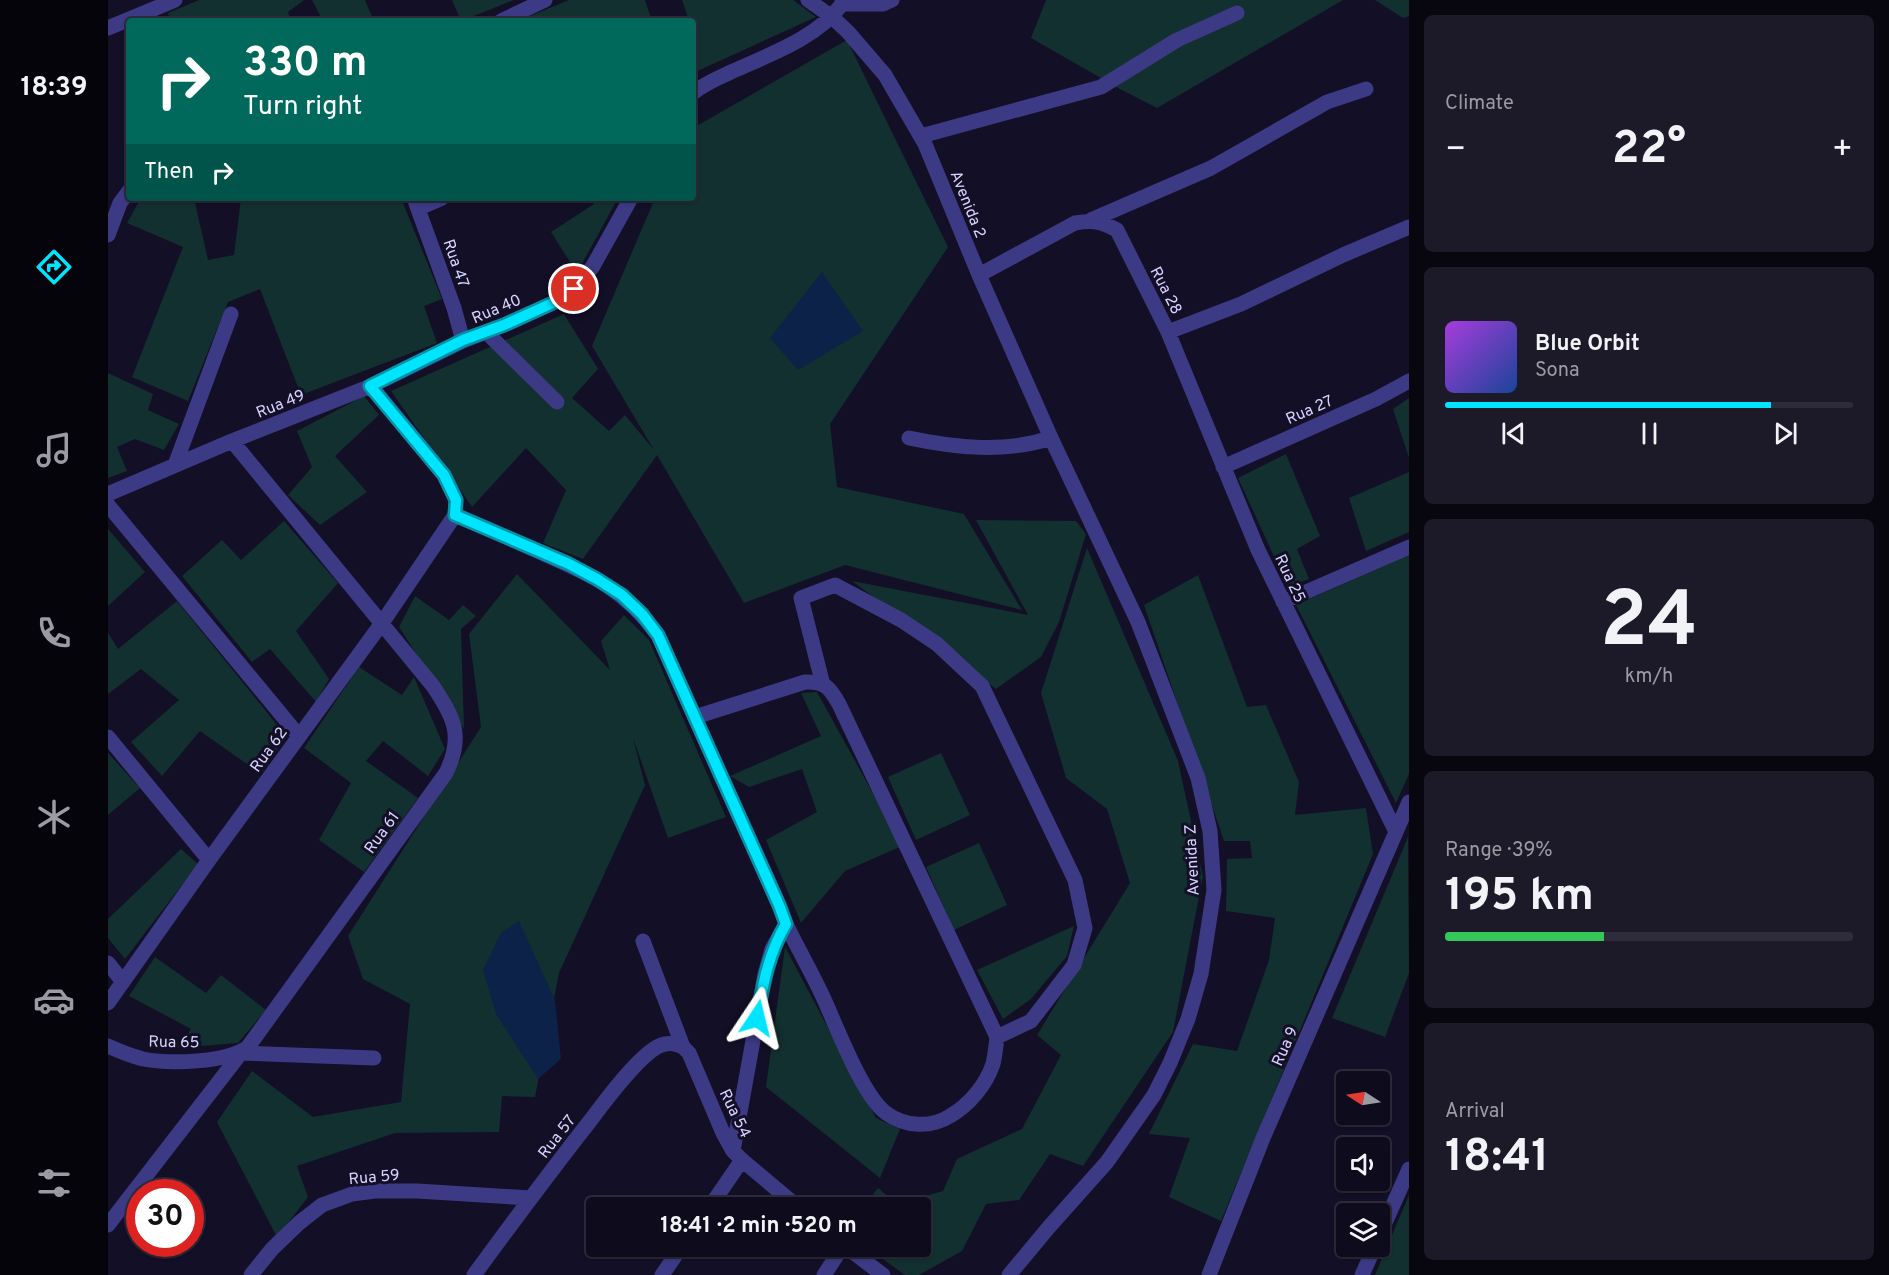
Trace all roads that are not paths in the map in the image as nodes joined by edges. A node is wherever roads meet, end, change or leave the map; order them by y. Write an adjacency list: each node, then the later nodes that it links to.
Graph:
1 (175, 0): 8 (street)
2 (545, 0): 9 (street)
3 (808, 0): 7 (street, Avenida 2)
4 (892, 0): 5 (street)
5 (842, 2): 7 (street)
6 (1236, 13): 14 (street)
7 (832, 17): 13 (street); 14 (street, Avenida 2)
8 (132, 18)
9 (507, 18)
10 (126, 20): 11 (street)
11 (108, 28)
12 (1366, 89): 18 (street)
13 (696, 91)
14 (921, 136): 21 (street, Avenida 2)
15 (126, 195): 20 (street)
16 (629, 201): 23 (street, Rua 40)
17 (417, 203): 25 (street, Rua 47)
18 (1091, 220): 21 (street); 24 (street, Rua 28)
19 (1409, 227): 24 (street, Rua 28)
20 (108, 235)
21 (979, 275): 31 (street, Avenida 2)
22 (231, 314): 32 (street)
23 (486, 332): 25 (street, Rua 40); 28 (street)
24 (1168, 332): 33 (street, Rua 25)
25 (463, 340): 27 (street, Rua 49)
26 (1409, 381): 33 (street, Rua 27)
27 (370, 386): 30 (street, Rua 49); 36 (street)
28 (557, 402)
29 (909, 438): 31 (street)
30 (232, 441): 32 (street, Rua 49); 39 (street, Rua 61)
31 (1054, 443): 73 (street, Avenida Z)
32 (175, 465): 34 (street, Rua 49)
33 (1223, 467): 38 (street, Rua 25)
34 (108, 494)
35 (108, 505): 42 (street)
36 (455, 515): 39 (street, Rua 62); 41 (street)
37 (1409, 547): 38 (street)
38 (1283, 602): 45 (street, Rua 25)
39 (382, 623): 42 (street, Rua 62); 55 (street, Rua 61)
40 (823, 685): 41 (street); 52 (street); 52 (street)
41 (695, 717): 47 (street)
42 (299, 736): 46 (street, Rua 62)
43 (108, 737): 46 (street)
44 (1409, 801): 45 (street, Rua 9)
45 (1396, 832): 74 (street, Rua 9)
46 (209, 860): 50 (street, Rua 62)
47 (786, 924): 52 (street); 57 (street)
48 (643, 941): 54 (street, Rua 54)
49 (108, 963): 50 (street)
50 (123, 982): 51 (street, Rua 62)
51 (108, 1003)
52 (997, 1037)
53 (108, 1046): 55 (street, Rua 65)
54 (683, 1047): 57 (street, Rua 54); 61 (street, Rua 57)
55 (241, 1053): 56 (street, Rua 65); 63 (street, Rua 61)
56 (374, 1058)
57 (738, 1155): 59 (street); 60 (street, Rua 54)
58 (1409, 1169): 62 (street)
59 (715, 1197)
60 (786, 1197)
61 (530, 1198): 68 (street, Rua 59); 69 (street, Rua 57)
62 (1390, 1212)
63 (108, 1225)
64 (674, 1257): 70 (street)
65 (836, 1257): 71 (street)
66 (859, 1257): 72 (street)
67 (1370, 1257): 75 (street)
68 (251, 1275)
69 (474, 1275)
70 (662, 1275)
71 (824, 1275)
72 (883, 1275)
73 (1009, 1275)
74 (1209, 1275)
75 (1362, 1275)

